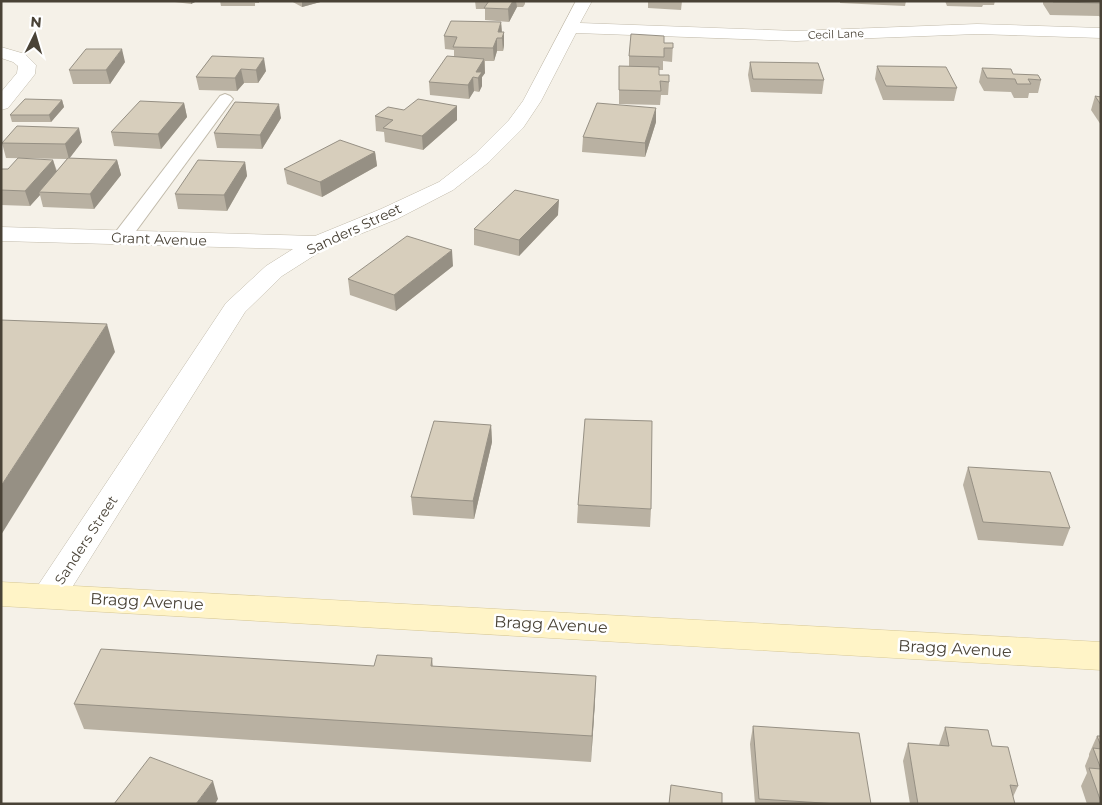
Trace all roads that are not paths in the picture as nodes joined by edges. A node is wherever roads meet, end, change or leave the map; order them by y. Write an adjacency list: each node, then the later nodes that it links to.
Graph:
1 (584, 1): 2 (street, Sanders Street)
2 (571, 28): 3 (street, Cecil Lane); 9 (street, Sanders Street)
3 (1101, 33)
4 (1, 52): 6 (street)
5 (225, 99): 8 (lane)
6 (1, 104)
7 (1, 234): 8 (street, Grant Avenue)
8 (121, 238): 9 (street, Grant Avenue)
9 (318, 243): 11 (street, Sanders Street)
10 (1, 594): 11 (main road, Bragg Avenue)
11 (49, 596): 12 (main road, Bragg Avenue)
12 (1101, 656)

